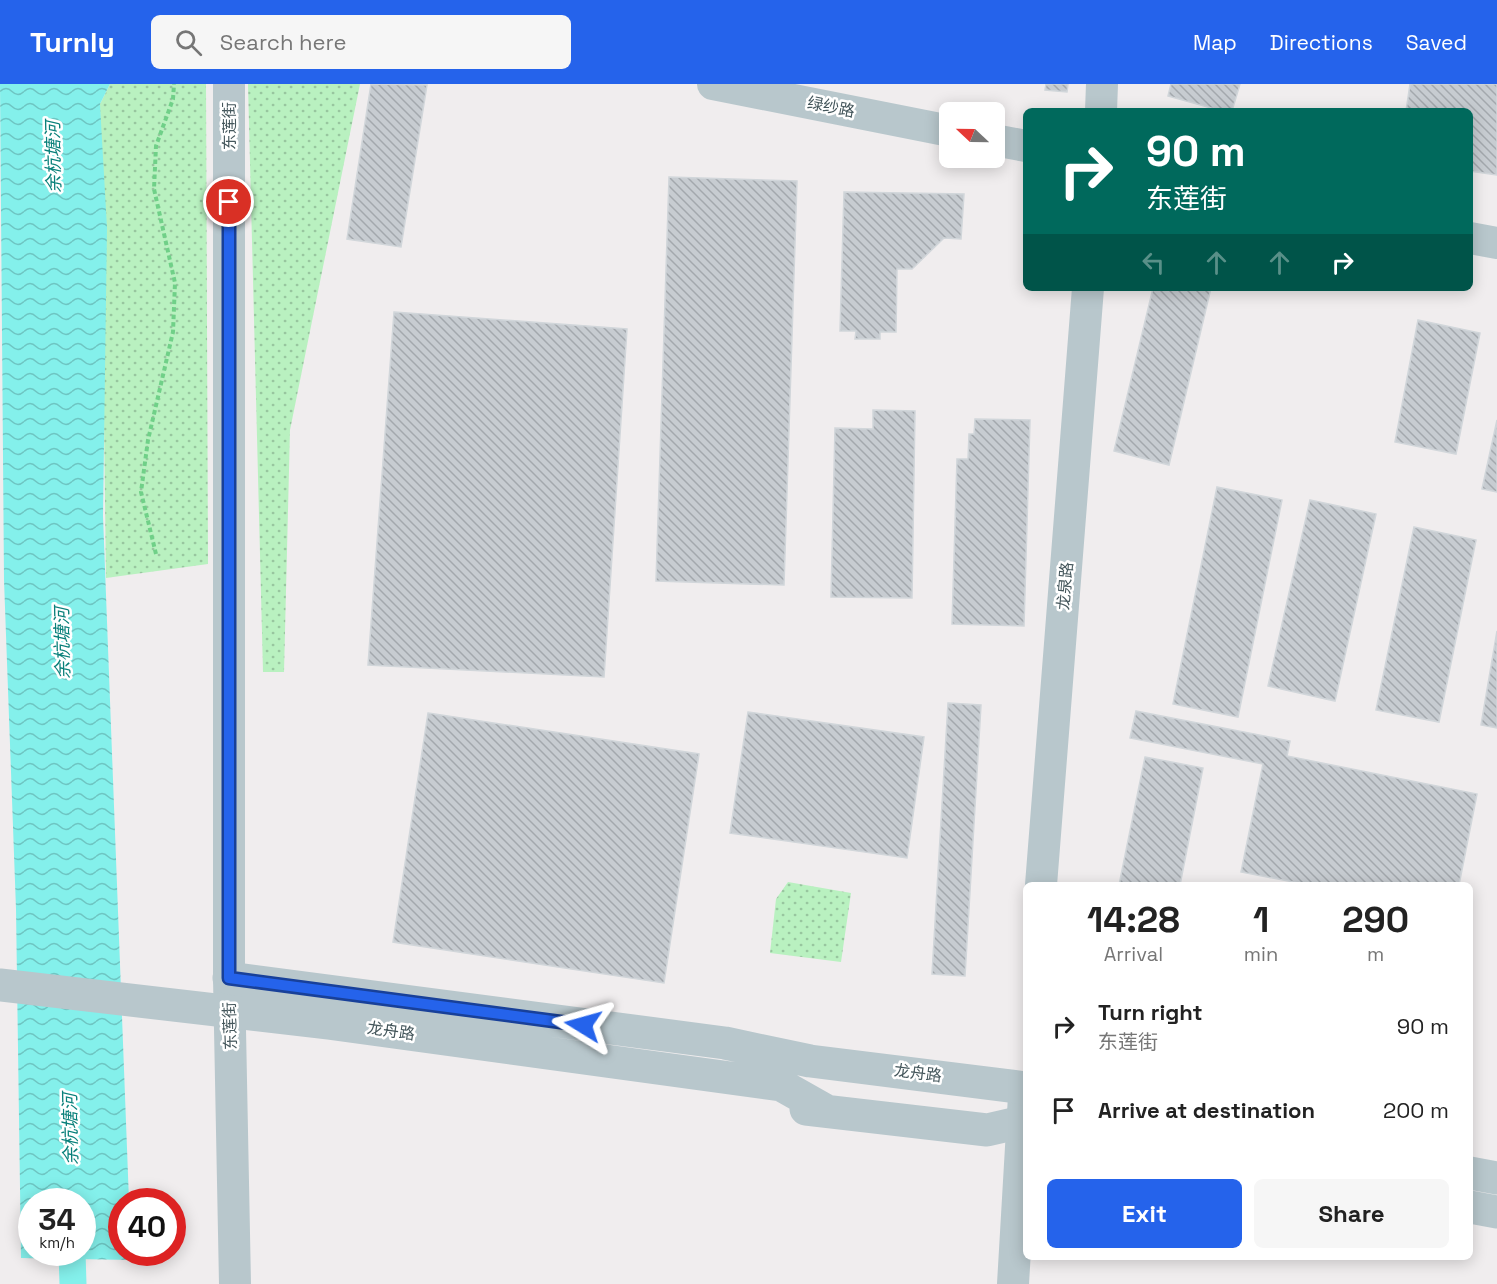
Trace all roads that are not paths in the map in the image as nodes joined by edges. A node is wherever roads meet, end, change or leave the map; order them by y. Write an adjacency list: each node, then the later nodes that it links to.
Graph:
1 (229, 84): 12 (street, 东莲街)
2 (713, 84): 5 (street, 绿纱路)
3 (1102, 84): 4 (street)
4 (1101, 108)
5 (939, 129)
6 (1005, 142): 7 (street)
7 (1023, 145)
8 (1473, 239): 9 (street)
9 (1497, 243)
10 (1088, 291): 11 (street, 龙泉路)
11 (1041, 882)
12 (229, 978): 14 (street, 东莲街); 15 (street, 龙舟路)
13 (0, 985): 16 (street, 龙舟路)
14 (231, 1031): 18 (street, 龙舟路); 25 (street, 东莲街)
15 (810, 1061): 16 (street); 17 (street, 龙舟路)
16 (781, 1085): 18 (street, 龙舟路)
17 (1023, 1088)
18 (827, 1111): 19 (street, 龙舟路)
19 (1023, 1121)
20 (1023, 1136): 26 (street)
21 (1473, 1174): 22 (street)
22 (1497, 1178)
23 (1473, 1208): 24 (street)
24 (1497, 1212)
25 (235, 1284)
26 (1013, 1284)

